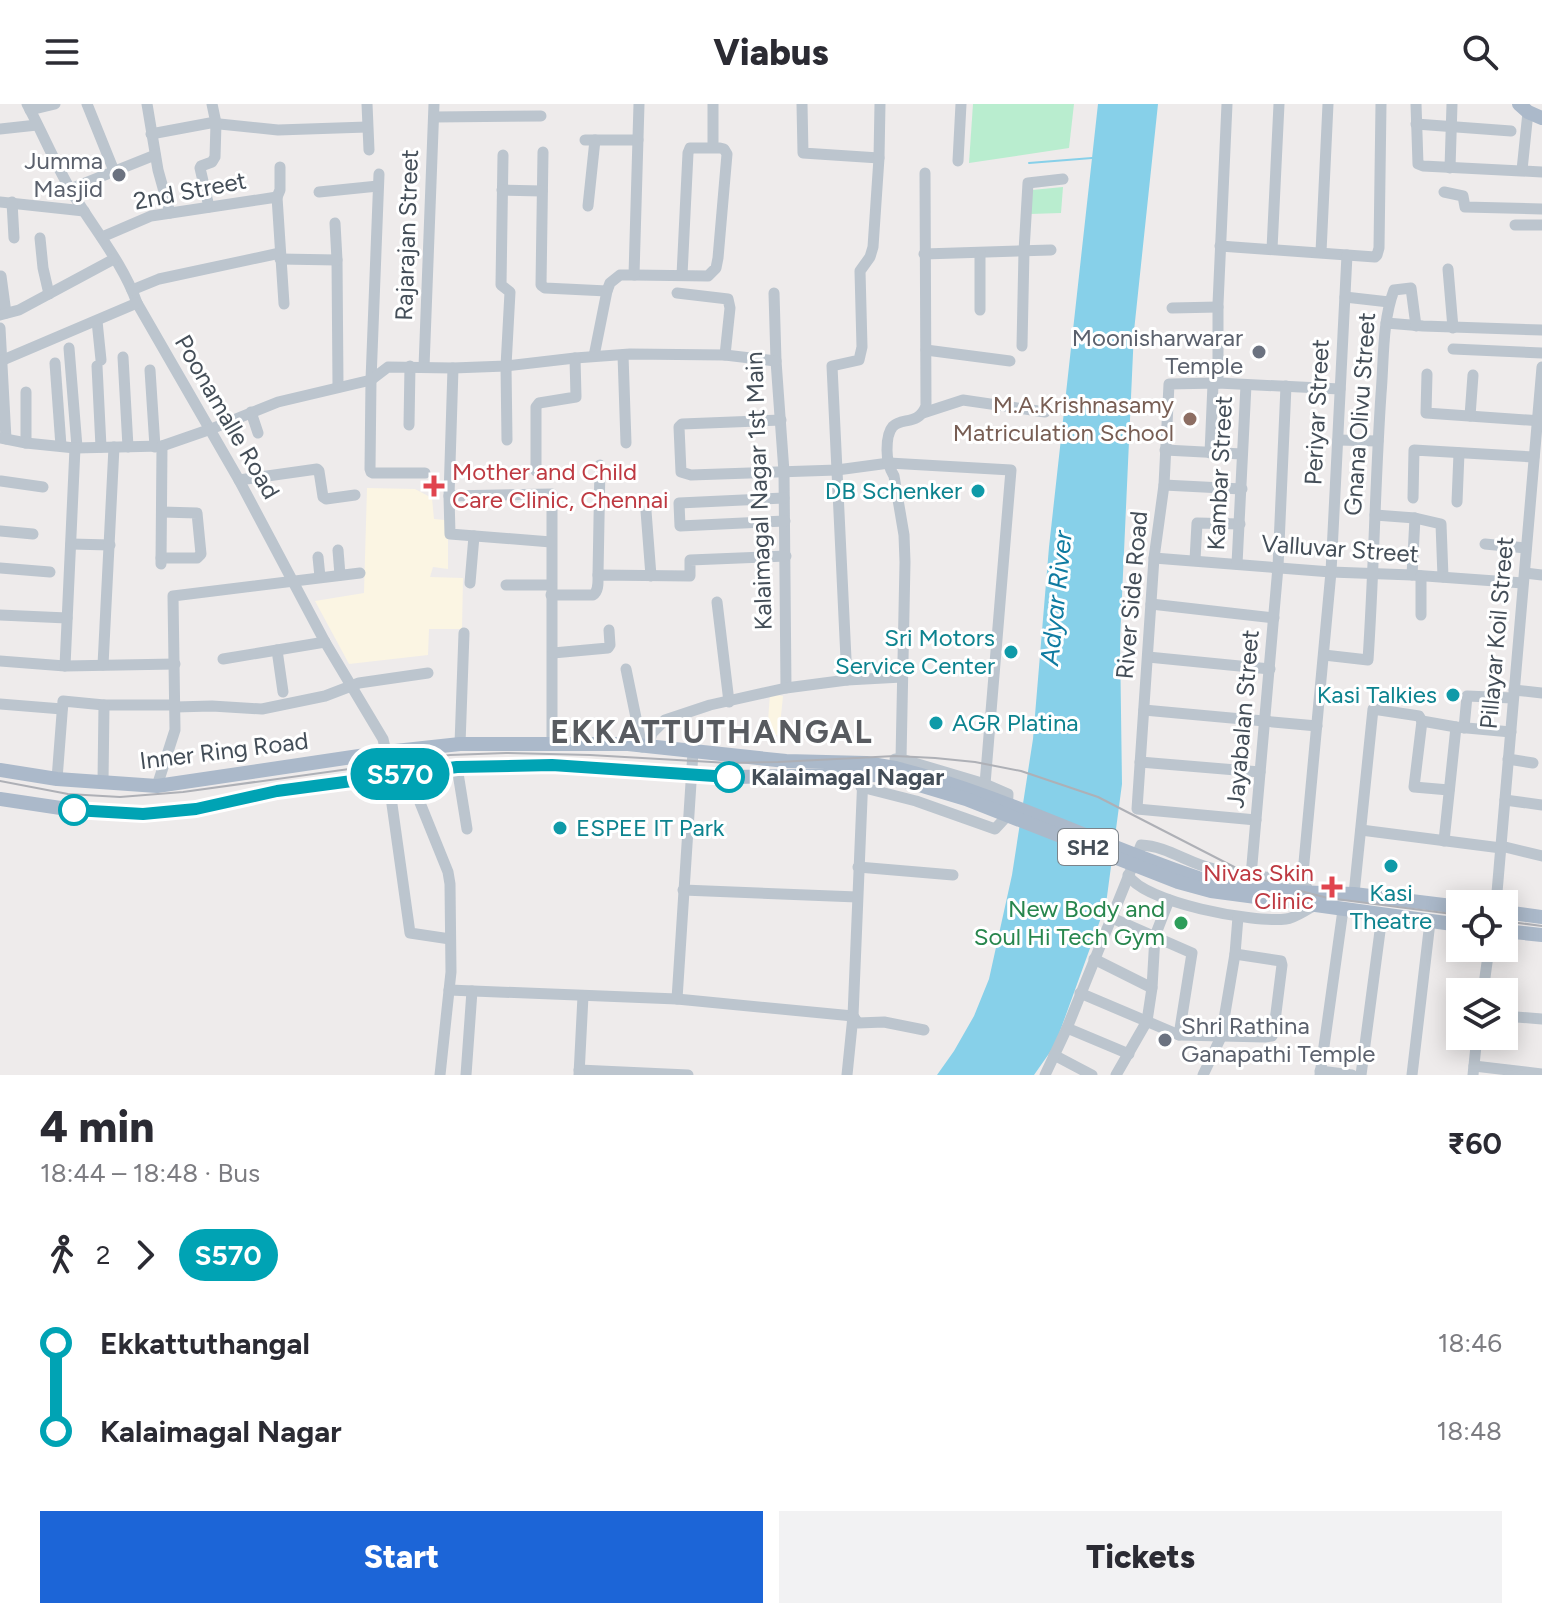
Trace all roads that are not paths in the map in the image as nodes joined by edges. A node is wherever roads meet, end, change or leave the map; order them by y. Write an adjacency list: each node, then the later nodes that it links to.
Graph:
1 (55, 104): 18 (street)
2 (87, 104): 41 (street)
3 (147, 104): 29 (street)
4 (212, 104): 22 (street)
5 (367, 104): 25 (street)
6 (639, 104): 30 (street)
7 (713, 104): 31 (street)
8 (802, 104): 36 (street)
9 (880, 104): 36 (street)
10 (961, 104): 37 (street)
11 (1227, 104): 63 (street)
12 (1279, 104): 64 (street)
13 (1328, 104): 67 (street)
14 (1369, 104): 15 (street)
15 (1381, 104): 70 (street)
16 (1416, 104): 23 (street)
17 (1452, 104): 26 (street)
18 (29, 107): 24 (street, Poonamalle Road)
19 (434, 110): 21 (street); 113 (street, Rajarajan Street)
20 (1530, 111): 40 (street)
21 (541, 116)
22 (216, 123): 25 (street); 29 (street); 53 (street)
23 (1416, 124): 26 (street); 39 (street)
24 (37, 125): 27 (street); 45 (street, Poonamalle Road)
25 (367, 127): 32 (street)
26 (1452, 127): 28 (street); 39 (street)
27 (0, 129)
28 (1511, 131)
29 (151, 134): 34 (street)
30 (638, 140): 52 (street); 75 (street)
31 (713, 147): 76 (street); 76 (street)
32 (369, 150)
33 (543, 152): 47 (street)
34 (155, 155): 41 (street); 56 (street)
35 (503, 155): 46 (street)
36 (879, 158): 154 (street)
37 (958, 161)
38 (280, 167): 50 (street)
39 (1450, 168): 40 (street)
40 (1522, 170): 42 (street)
41 (114, 171): 45 (street)
42 (1542, 172)
43 (925, 173): 69 (street)
44 (1063, 179): 66 (street)
45 (70, 189): 55 (street, Poonamalle Road)
46 (502, 190): 47 (street); 112 (street)
47 (542, 191): 79 (street)
48 (319, 192): 119 (street)
49 (1444, 192): 54 (street)
50 (277, 197): 53 (street, 2nd Street); 71 (street, 2nd Street)
51 (6, 202): 55 (street); 61 (street)
52 (588, 206)
53 (209, 207): 56 (street, 2nd Street)
54 (1542, 209)
55 (84, 211): 60 (street, Poonamalle Road)
56 (170, 213): 60 (street, 2nd Street)
57 (335, 223): 73 (street)
58 (1515, 225): 59 (street)
59 (1542, 225)
60 (102, 237): 72 (street, Poonamalle Road)
61 (14, 238)
62 (40, 238): 82 (street)
63 (1220, 246): 64 (street); 87 (street)
64 (1272, 249): 67 (street)
65 (1051, 250): 66 (street)
66 (1024, 251): 68 (street); 97 (street)
67 (1321, 252): 70 (street)
68 (980, 253): 69 (street); 89 (street)
69 (924, 254): 100 (street)
70 (1347, 255): 83 (street, Periyar Street)
71 (280, 256): 73 (street); 78 (street); 86 (street, 2nd Street)
72 (114, 259): 78 (street, Poonamalle Road); 82 (street)
73 (337, 260): 122 (street)
74 (1448, 269): 95 (street)
75 (634, 275): 76 (street); 79 (street)
76 (682, 275)
77 (1, 276): 90 (street)
78 (132, 290): 85 (street, Poonamalle Road)
79 (607, 291): 104 (street)
80 (677, 293): 103 (street)
81 (774, 293): 108 (street, Kalaimagal Nagar 1st Main)
82 (49, 294): 90 (street)
83 (1345, 297): 84 (street, Gnana Olivu Street); 124 (street, Periyar Street)
84 (1389, 302): 92 (street, Gnana Olivu Street); 93 (street)
85 (137, 303): 91 (street); 133 (street, Poonamalle Road)
86 (284, 304)
87 (1218, 307): 88 (street); 120 (street)
88 (1172, 308)
89 (980, 310)
90 (3, 314)
91 (97, 321): 107 (street); 143 (street)
92 (1386, 323): 93 (street); 138 (street, Gnana Olivu Street)
93 (1416, 326): 95 (street)
94 (0, 328): 107 (street)
95 (1453, 328): 96 (street)
96 (1542, 330)
97 (1022, 346)
98 (69, 348): 146 (street)
99 (1453, 349): 101 (street)
100 (926, 350): 109 (street); 128 (street)
101 (1542, 353)
102 (623, 355): 103 (street); 104 (street); 140 (street)
103 (725, 355): 108 (street)
104 (594, 356): 106 (street)
105 (123, 357): 145 (street)
106 (575, 358): 112 (street); 155 (street)
107 (3, 360): 135 (street)
108 (776, 361): 130 (street, Kalaimagal Nagar 1st Main)
109 (1010, 361)
110 (55, 363): 141 (street)
111 (410, 366): 113 (street); 119 (street); 132 (street)
112 (506, 366): 115 (street); 136 (street)
113 (424, 367): 115 (street)
114 (1542, 367): 131 (street, Pillayar Koil Street)
115 (453, 368): 165 (street)
116 (150, 370): 142 (street)
117 (1427, 374): 129 (street)
118 (1473, 375): 129 (street)
119 (371, 380): 122 (street); 157 (street)
120 (1215, 384): 121 (street); 147 (street, River Side Road); 148 (street)
121 (1246, 385): 123 (street); 150 (street, Kambar Street)
122 (338, 386): 126 (street)
123 (1286, 386): 124 (street); 189 (street, Jayabalan Street)
124 (1340, 389): 137 (street, Periyar Street)
125 (26, 392): 139 (street)
126 (251, 412): 133 (street); 134 (street)
127 (1045, 412): 128 (street)
128 (923, 413): 152 (street)
129 (1470, 416): 131 (street)
130 (781, 420): 156 (street, Kalaimagal Nagar 1st Main); 156 (street)
131 (1540, 420): 151 (street, Pillayar Koil Street)
132 (409, 425)
133 (211, 429): 142 (street); 158 (street, Poonamalle Road)
134 (258, 433)
135 (3, 439): 139 (street)
136 (507, 440)
137 (1338, 440): 138 (street); 192 (street, Periyar Street)
138 (1378, 441): 171 (street, Gnana Olivu Street)
139 (26, 443): 141 (street)
140 (626, 443)
141 (61, 446): 146 (street)
142 (158, 446): 145 (street); 170 (street)
143 (101, 447): 144 (street); 146 (street)
144 (114, 447): 145 (street); 181 (street)
145 (128, 447)
146 (76, 448): 179 (street)
147 (1165, 450): 148 (street); 160 (street, River Side Road)
148 (1210, 453): 150 (street)
149 (1459, 453): 151 (street); 167 (street); 168 (street)
150 (1242, 454): 163 (street, Kambar Street)
151 (1534, 457): 182 (street, Pillayar Koil Street)
152 (889, 463): 154 (street); 228 (street); 264 (street)
153 (600, 465): 196 (street)
154 (837, 470): 156 (street); 229 (street)
155 (536, 471)
156 (784, 472): 166 (street, Kalaimagal Nagar 1st Main)
157 (425, 473)
158 (239, 480): 164 (street); 203 (street, Poonamalle Road)
159 (0, 481): 161 (street); 162 (street)
160 (1164, 485): 163 (street); 186 (street, River Side Road)
161 (43, 487)
162 (0, 488)
163 (1242, 489): 174 (street, Kambar Street)
164 (355, 495)
165 (449, 496): 177 (street); 178 (street)
166 (784, 498): 173 (street, Kalaimagal Nagar 1st Main); 173 (street)
167 (1413, 498)
168 (1457, 502)
169 (646, 511): 198 (street)
170 (162, 512): 170 (street)
171 (1375, 515): 172 (street); 194 (street, Gnana Olivu Street)
172 (1415, 518): 199 (street); 201 (street)
173 (785, 521): 184 (street, Kalaimagal Nagar 1st Main)
174 (1240, 524): 187 (street); 188 (street, Kambar Street)
175 (0, 531): 176 (street)
176 (33, 534)
177 (474, 536): 178 (street); 204 (street)
178 (551, 542): 206 (street)
179 (71, 544): 181 (street); 211 (street)
180 (1485, 544): 182 (street)
181 (110, 545): 223 (street)
182 (1526, 548): 202 (street, Pillayar Koil Street)
183 (338, 550): 195 (street)
184 (786, 556): 198 (street); 231 (street, Kalaimagal Nagar 1st Main)
185 (318, 557): 200 (street)
186 (1154, 558): 187 (street, Valluvar Street); 208 (street, River Side Road)
187 (1195, 560): 188 (street, Valluvar Street)
188 (1237, 564): 189 (street, Valluvar Street)
189 (1278, 567): 192 (street, Valluvar Street); 212 (street, Jayabalan Street)
190 (0, 568): 191 (street)
191 (50, 572)
192 (1331, 572): 194 (street, Valluvar Street); 218 (street, Periyar Street)
193 (360, 573): 195 (street)
194 (1373, 574): 199 (street, Valluvar Street); 218 (street, Gnana Olivu Street)
195 (340, 575): 200 (street)
196 (598, 575): 198 (street); 206 (street)
197 (1542, 575): 202 (street, Valluvar Street)
198 (651, 576)
199 (1416, 576): 201 (street, Valluvar Street); 210 (street)
200 (320, 577): 203 (street)
201 (1443, 577): 202 (street, Valluvar Street)
202 (1524, 578): 234 (street, Pillayar Koil Street)
203 (292, 580): 215 (street, Poonamalle Road); 222 (street)
204 (470, 583)
205 (506, 585): 206 (street)
206 (551, 590): 217 (street)
207 (717, 602): 235 (street)
208 (1151, 604): 212 (street); 219 (street, River Side Road)
209 (0, 615): 211 (street)
210 (1421, 615)
211 (67, 618): 224 (street)
212 (1274, 618): 226 (street, Jayabalan Street)
213 (609, 630): 217 (street)
214 (464, 633): 246 (street)
215 (325, 642): 216 (street); 230 (street, Poonamalle Road)
216 (277, 650): 220 (street); 232 (street)
217 (553, 653): 247 (street)
218 (1324, 655): 243 (street, Periyar Street)
219 (1148, 657): 226 (street); 240 (street, River Side Road)
220 (223, 659)
221 (0, 661): 224 (street)
222 (175, 664): 223 (street); 239 (street)
223 (103, 665): 224 (street)
224 (65, 666)
225 (626, 669): 248 (street)
226 (1270, 669): 241 (street, Jayabalan Street)
227 (428, 673): 230 (street)
228 (902, 677): 229 (street); 255 (street)
229 (847, 680): 231 (street)
230 (351, 685): 239 (street); 249 (street, Poonamalle Road)
231 (786, 688): 235 (street)
232 (283, 692)
233 (1542, 693): 234 (street)
234 (1514, 694): 244 (street); 245 (street, Pillayar Koil Street)
235 (729, 702): 248 (street)
236 (0, 704): 237 (street)
237 (62, 705): 238 (street); 262 (street)
238 (104, 705): 239 (street); 263 (street)
239 (175, 706): 265 (street)
240 (1144, 710): 241 (street); 252 (street, River Side Road)
241 (1265, 720): 243 (street); 257 (street, Jayabalan Street)
242 (1422, 721): 244 (street); 266 (street); 272 (street)
243 (1317, 726): 283 (street, Periyar Street)
244 (1460, 727): 245 (street); 266 (street)
245 (1511, 732): 251 (street, Pillayar Koil Street)
246 (460, 744): 247 (main road, Inner Ring Road / SH2); 249 (main road, Inner Ring Road / SH2)
247 (552, 745): 248 (main road, Inner Ring Road / SH2)
248 (645, 747): 250 (main road, Inner Ring Road / SH2)
249 (386, 752): 265 (main road, Inner Ring Road / SH2)
250 (693, 752): 259 (street); 260 (main road, Inner Ring Road / SH2)
251 (1508, 759): 253 (street); 268 (street, Pillayar Koil Street)
252 (1140, 762): 257 (street); 270 (street, River Side Road)
253 (1533, 763)
254 (457, 767): 258 (main road, Inner Ring Road / SH2); 259 (main road, Inner Ring Road / SH2); 271 (street)
255 (894, 767): 260 (main road, Inner Ring Road / SH2); 264 (street); 283 (main road, SH2, bridge)
256 (0, 770): 262 (main road, Inner Ring Road / SH2)
257 (1260, 772): 270 (street, Jayabalan Street)
258 (408, 773): 261 (main road, Inner Ring Road / SH2); 298 (street)
259 (691, 774): 260 (main road, Inner Ring Road / SH2); 280 (street)
260 (863, 775): 264 (street); 276 (street)
261 (388, 776): 267 (main road, Inner Ring Road / SH2); 298 (street)
262 (57, 779): 263 (main road, Inner Ring Road / SH2)
263 (103, 782): 265 (main road, Inner Ring Road / SH2)
264 (985, 784)
265 (157, 786)
266 (1449, 790): 273 (street)
267 (0, 799)
268 (1505, 800): 269 (street); 274 (street, Pillayar Koil Street)
269 (1542, 805)
270 (1256, 820): 279 (street, Jayabalan Street)
271 (467, 829)
272 (1361, 830): 273 (street); 282 (street)
273 (1444, 841): 274 (street)
274 (1501, 847): 275 (street); 281 (street, Pillayar Koil Street)
275 (1542, 856)
276 (858, 867): 277 (street); 284 (street)
277 (953, 875)
278 (1128, 875): 279 (street); 285 (street); 292 (street)
279 (1251, 876): 283 (street)
280 (683, 890): 284 (street); 306 (street)
281 (1497, 890)
282 (1354, 894): 283 (main road, SH2); 286 (main road, SH2)
283 (1303, 895): 287 (main road, SH2); 290 (street)
284 (857, 897): 307 (street)
285 (1169, 900): 290 (street); 297 (street)
286 (1446, 905)
287 (1343, 910): 289 (main road, SH2); 320 (street)
288 (1518, 914): 291 (main road)
289 (1382, 916): 293 (main road, SH2); 332 (street)
290 (1238, 917): 299 (street)
291 (1542, 917)
292 (1112, 918): 297 (street); 300 (street)
293 (1430, 922): 294 (main road, SH2); 333 (street)
294 (1446, 924)
295 (1518, 932): 296 (main road)
296 (1542, 935)
297 (1155, 936): 301 (street); 313 (street)
298 (450, 939): 302 (street)
299 (1235, 954): 314 (street); 314 (street)
300 (1094, 959): 301 (street); 304 (street)
301 (1152, 988): 310 (street)
302 (449, 990): 303 (street); 323 (street)
303 (472, 991): 305 (street); 324 (street)
304 (1080, 993): 310 (street); 311 (street)
305 (583, 996): 306 (street); 319 (street)
306 (677, 999): 307 (street)
307 (853, 1016): 312 (street); 326 (street)
308 (1518, 1017): 309 (street)
309 (1542, 1019)
310 (1147, 1021): 313 (street); 316 (street)
311 (1067, 1028): 316 (street); 317 (street)
312 (924, 1030)
313 (1179, 1035): 314 (street)
314 (1221, 1037): 330 (street)
315 (1475, 1050): 318 (street)
316 (1129, 1054): 329 (street)
317 (1054, 1055): 327 (street); 328 (street)
318 (1473, 1070): 321 (street)
319 (579, 1072): 325 (street)
320 (1320, 1073): 331 (street)
321 (1520, 1073): 322 (street)
322 (1542, 1074)
323 (440, 1075)
324 (466, 1075)
325 (688, 1075)
326 (847, 1075)
327 (1045, 1075)
328 (1092, 1075)
329 (1116, 1075)
330 (1203, 1075)
331 (1352, 1075)
332 (1361, 1075)
333 (1412, 1075)

